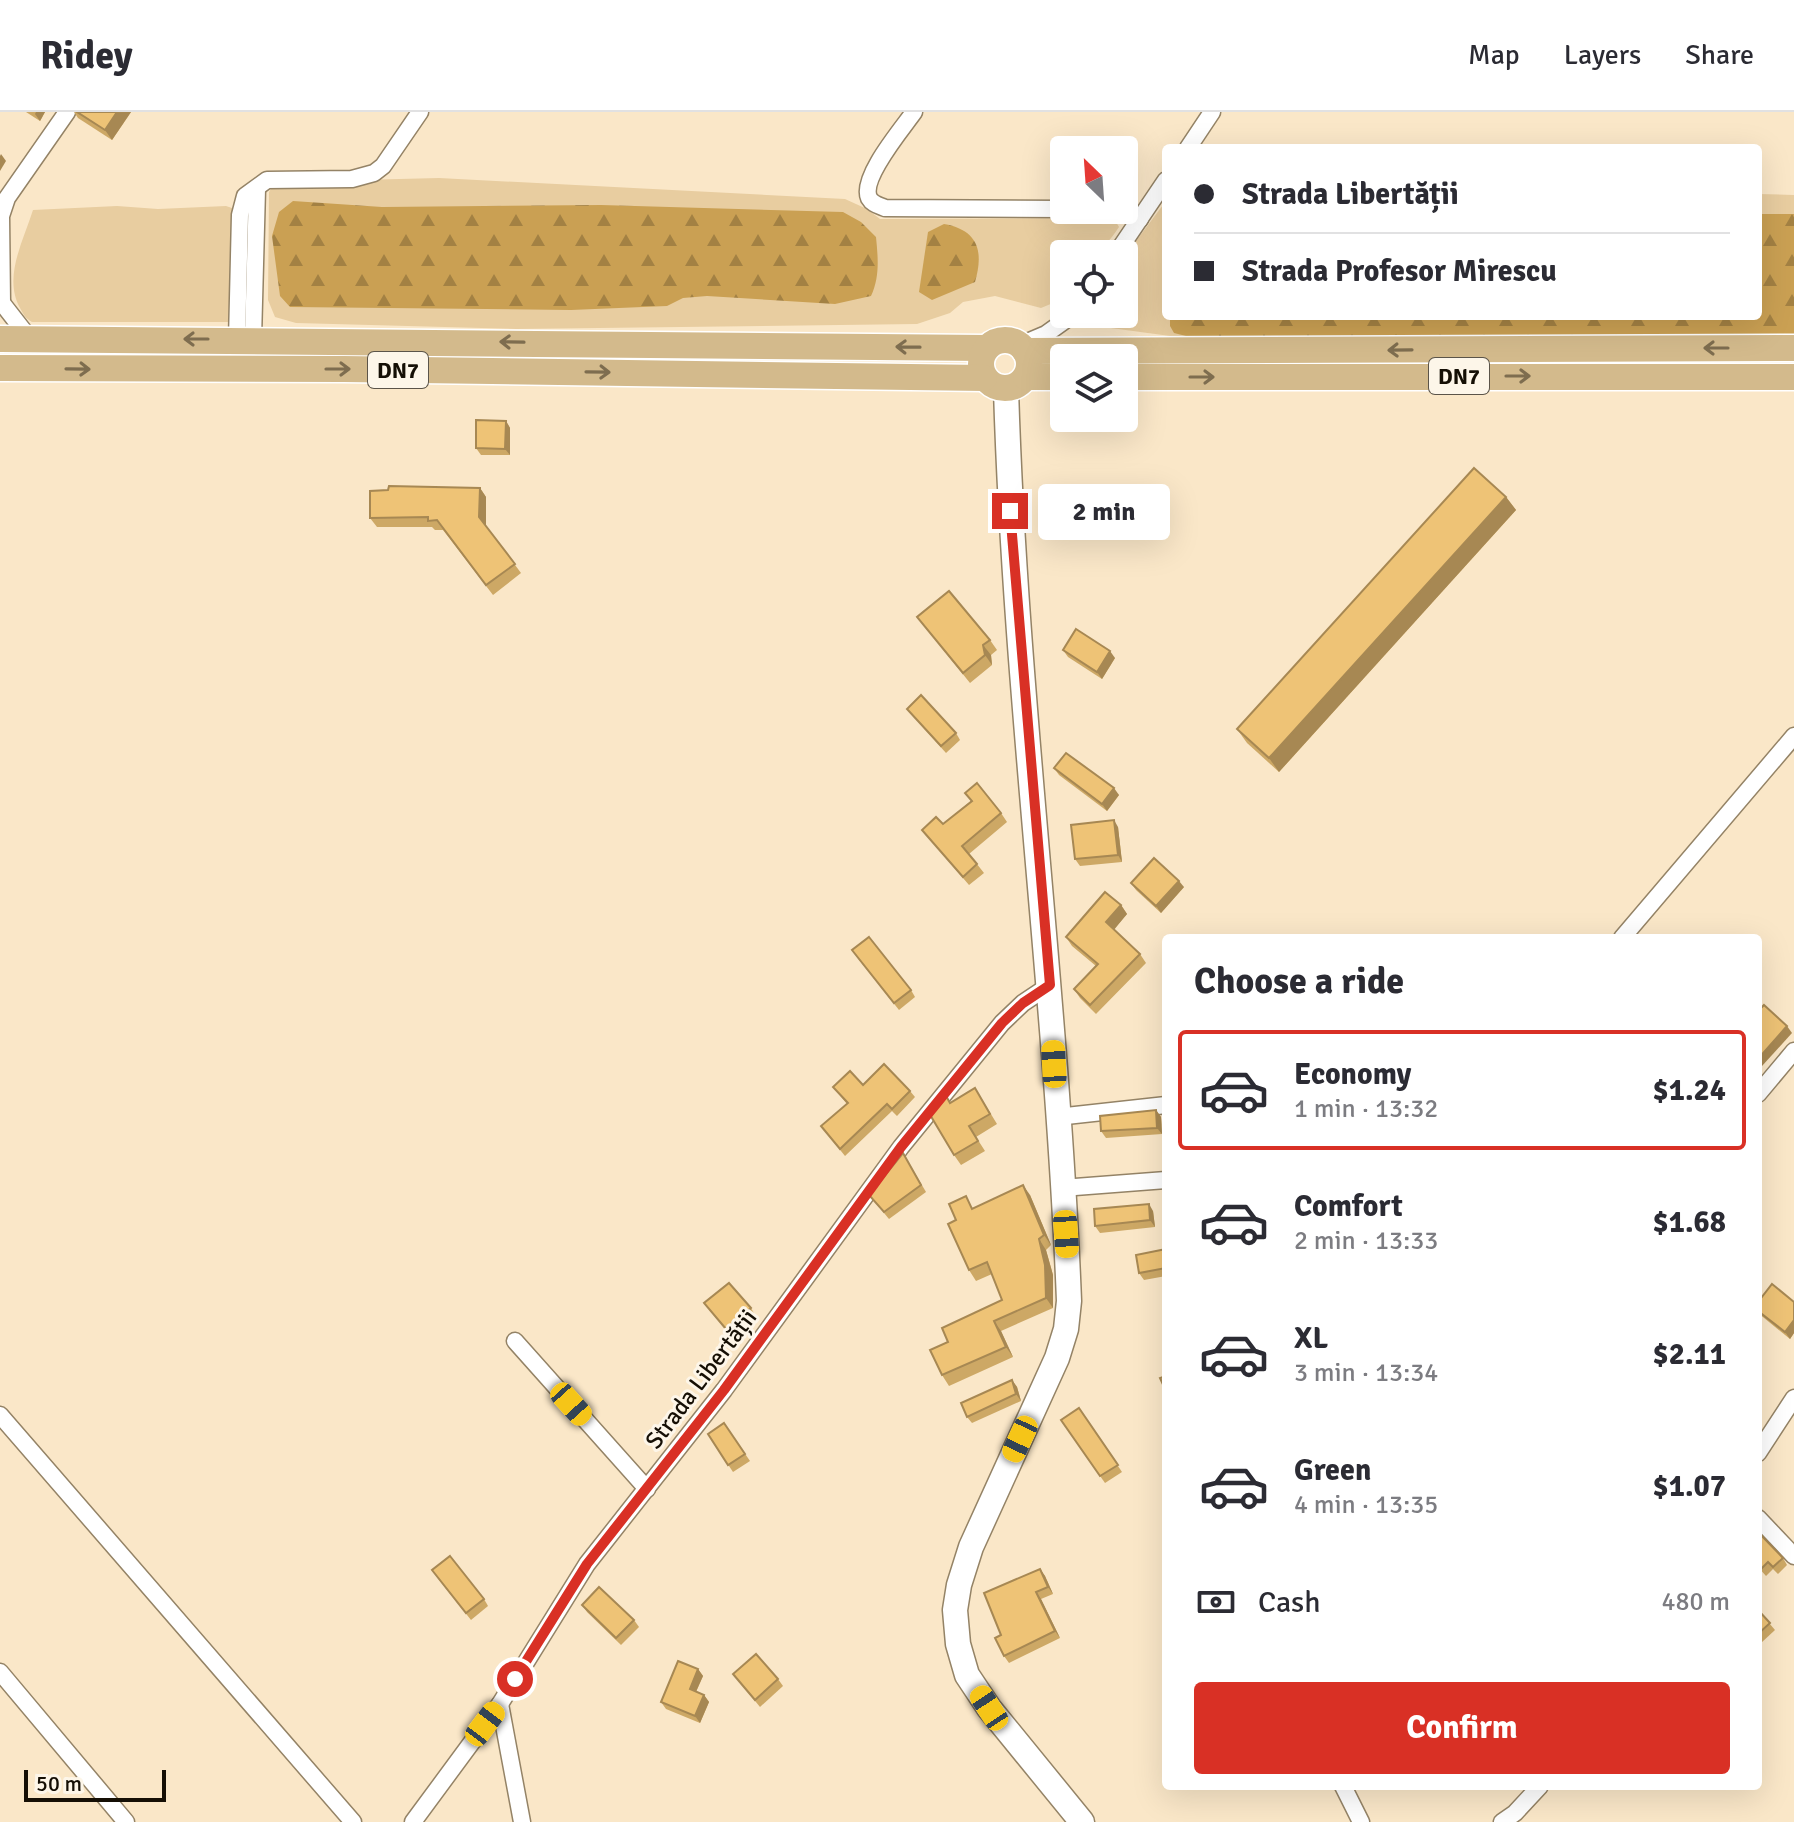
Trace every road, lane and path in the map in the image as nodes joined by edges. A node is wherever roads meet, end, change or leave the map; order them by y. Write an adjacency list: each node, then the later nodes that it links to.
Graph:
1 (67, 112): 10 (street)
2 (420, 112): 14 (street)
3 (914, 112): 7 (street)
4 (1212, 112): 5 (street)
5 (1191, 144)
6 (1162, 186): 8 (street)
7 (1050, 209)
8 (1140, 219): 9 (street)
9 (1126, 240)
10 (1, 304): 13 (street)
11 (1055, 328): 16 (street)
12 (0, 339): 13 (main road, DN7)
13 (30, 339): 14 (main road, DN7, one-way to 13)
14 (245, 340): 15 (main road, DN7, one-way to 14)
15 (986, 348): 16 (main road, DN7); 22 (main road)
16 (1023, 348): 17 (main road, DN7, one-way to 16); 22 (main road)
17 (1794, 348)
18 (0, 368): 22 (main road, DN7, one-way to 22)
19 (1138, 377): 20 (main road, DN7, one-way to 20)
20 (1794, 377)
21 (1050, 378): 22 (main road, DN7)
22 (1005, 381): 25 (street)
23 (1794, 736): 24 (street)
24 (1625, 934)
25 (1050, 985): 29 (street); 36 (street, Strada Libertății)
26 (1794, 1051): 27 (street)
27 (1762, 1089)
28 (1162, 1105): 29 (street)
29 (1057, 1117): 31 (street)
30 (1162, 1180): 31 (street)
31 (1062, 1188): 47 (street)
32 (515, 1341): 36 (street)
33 (1794, 1398): 35 (street)
34 (0, 1415): 44 (street)
35 (1762, 1447)
36 (647, 1489): 40 (street, Strada Libertății)
37 (1762, 1522): 38 (street)
38 (1794, 1556)
39 (0, 1672): 43 (street)
40 (500, 1704): 45 (street, Strada Libertății); 46 (street)
41 (1345, 1790): 48 (street)
42 (1536, 1790): 49 (street)
43 (126, 1822)
44 (353, 1822)
45 (413, 1822)
46 (522, 1822)
47 (1082, 1822)
48 (1361, 1822)
49 (1502, 1822)

